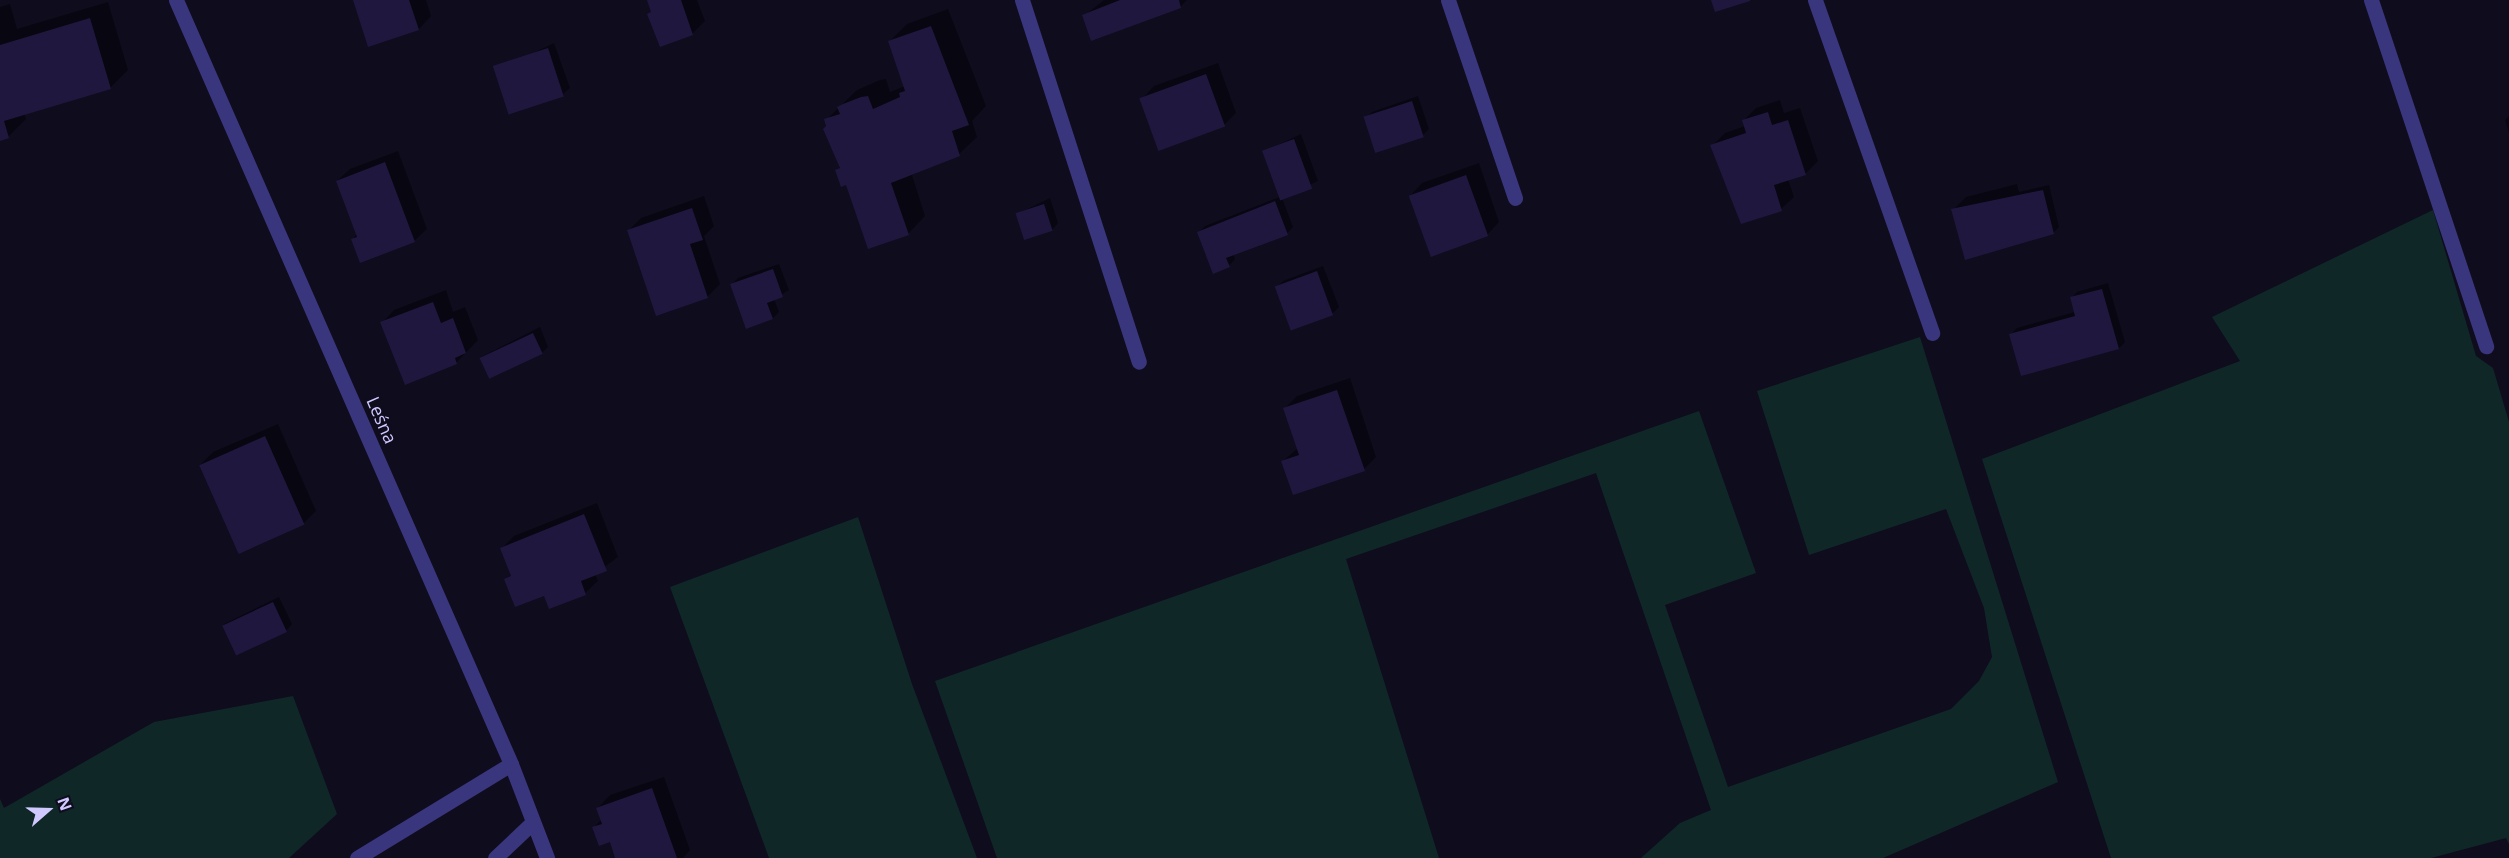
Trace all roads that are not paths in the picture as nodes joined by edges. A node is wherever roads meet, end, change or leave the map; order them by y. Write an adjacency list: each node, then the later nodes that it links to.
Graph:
1 (176, 0): 10 (street, Leśna)
2 (1022, 0): 9 (street)
3 (1448, 0): 6 (street)
4 (1815, 0): 7 (street)
5 (2371, 0): 8 (street)
6 (1515, 198)
7 (1932, 333)
8 (2486, 346)
9 (1138, 362)
10 (511, 764): 11 (street, Leśna); 12 (street)
11 (533, 822): 13 (street); 14 (street, Leśna)
12 (357, 858)
13 (495, 858)
14 (547, 858)

